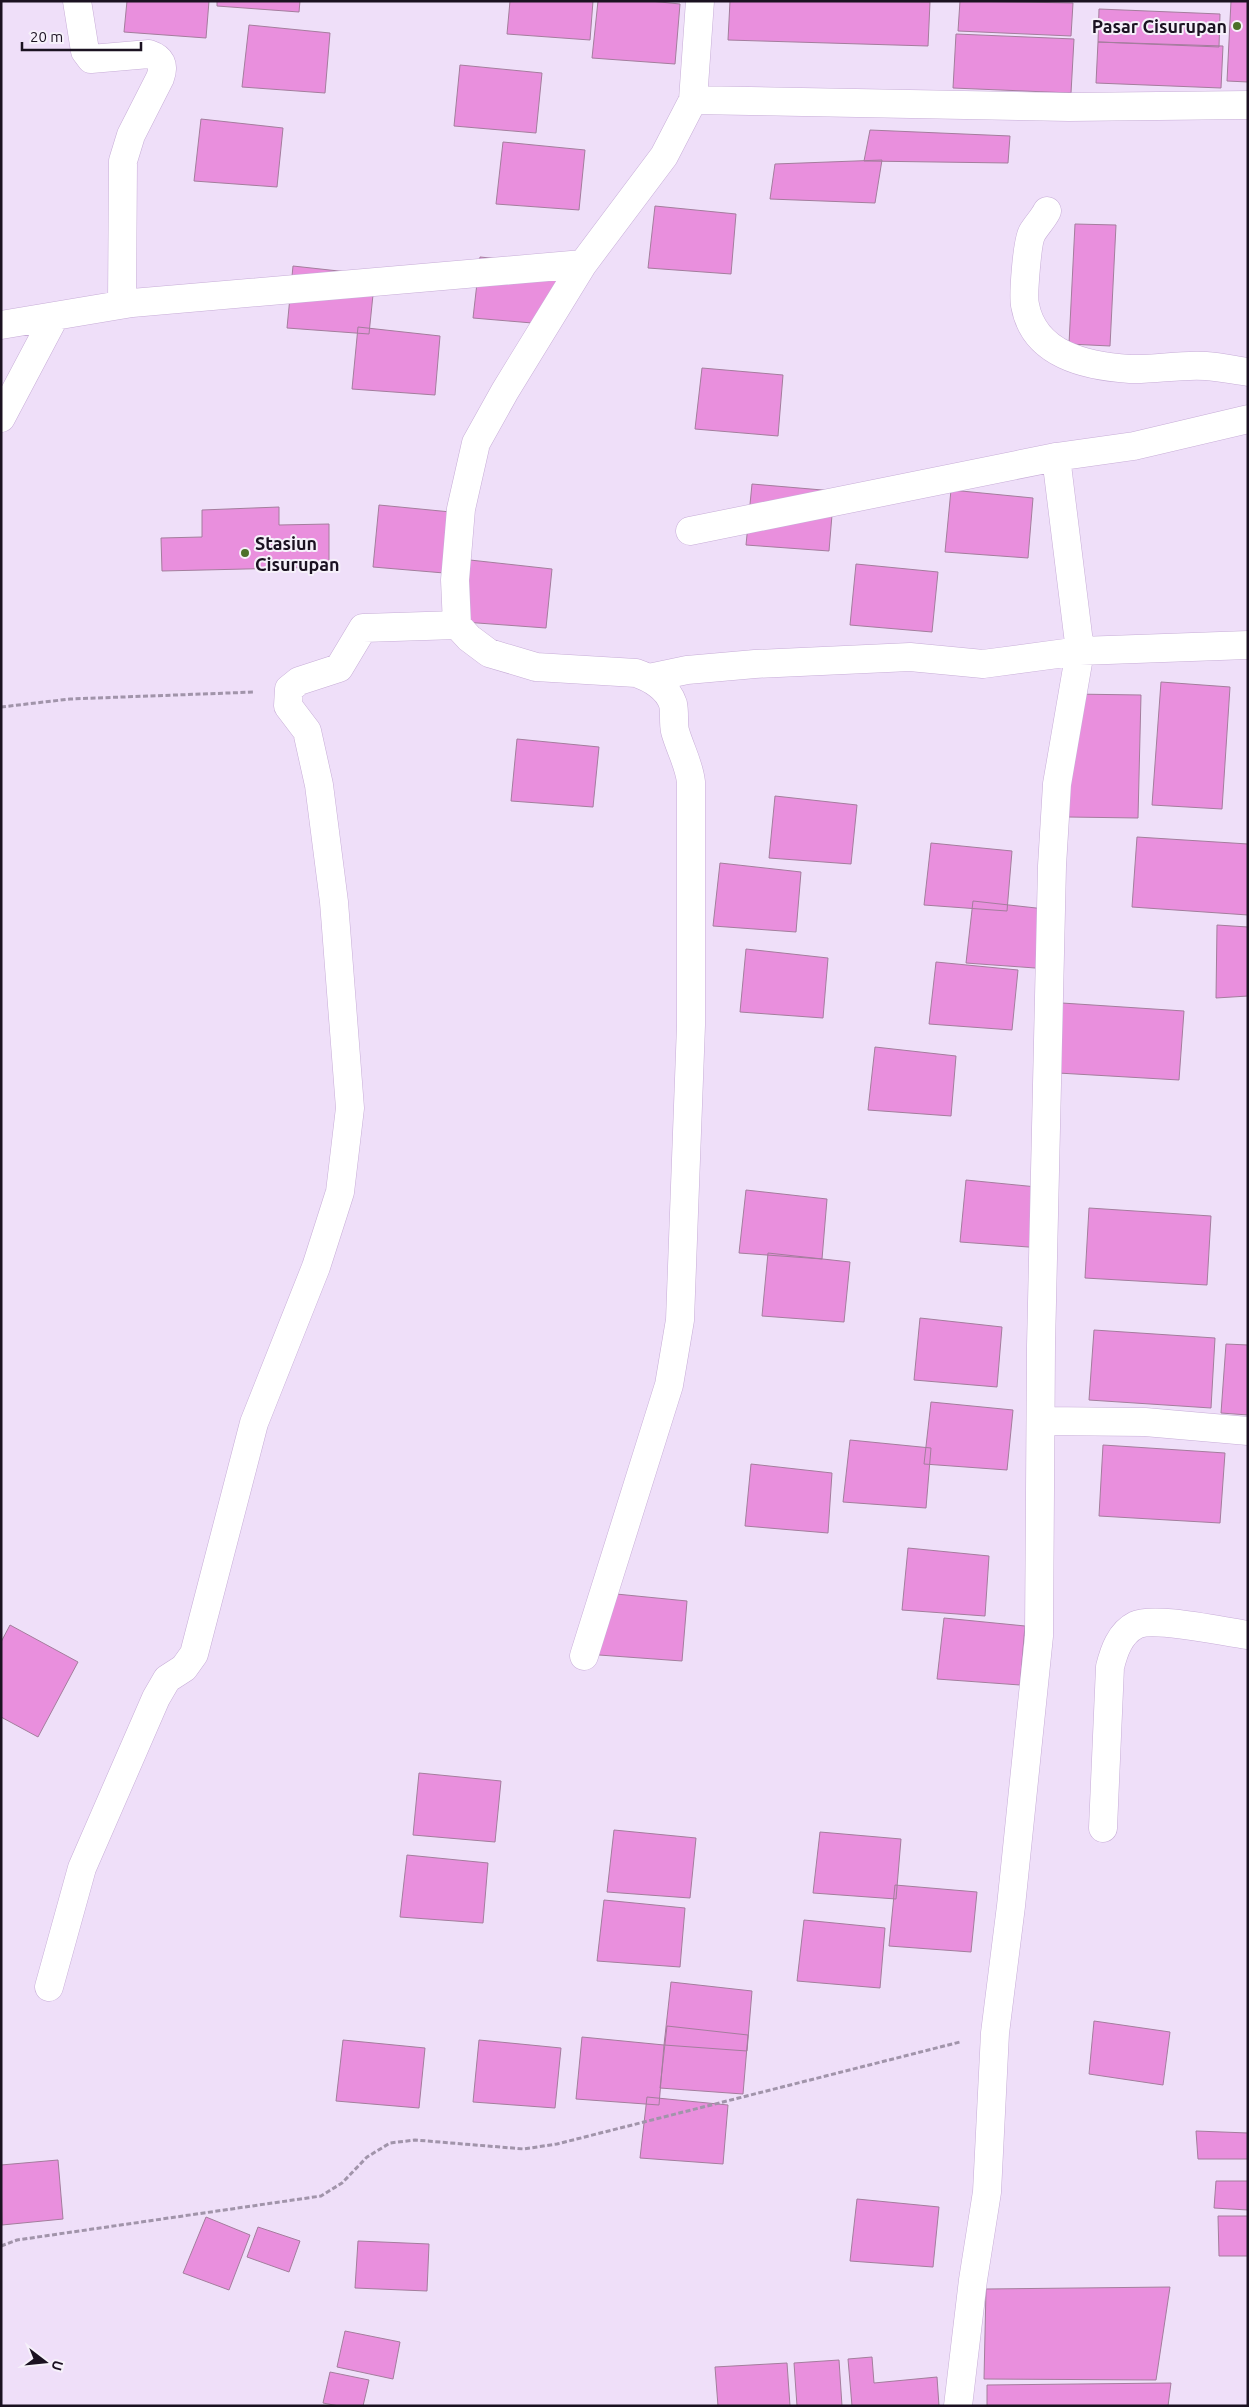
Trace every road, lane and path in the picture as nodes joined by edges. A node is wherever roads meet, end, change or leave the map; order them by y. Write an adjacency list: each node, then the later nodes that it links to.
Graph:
1 (78, 1): 7 (street)
2 (700, 1): 3 (street)
3 (693, 100): 4 (street); 6 (street)
4 (1248, 106)
5 (1047, 211): 10 (street)
6 (584, 264): 7 (street); 15 (street)
7 (122, 304): 8 (street)
8 (55, 316): 9 (street); 11 (street)
9 (1, 325)
10 (1248, 372)
11 (1, 418)
12 (1248, 419): 13 (street)
13 (1056, 457): 14 (street); 17 (street)
14 (690, 530)
15 (457, 625): 18 (street); 19 (street)
16 (1248, 645): 17 (street)
17 (1080, 651): 18 (street); 21 (street)
18 (649, 678): 24 (street)
19 (289, 689): 20 (path); 26 (street)
20 (1, 707)
21 (1040, 1421): 22 (street); 27 (street)
22 (1248, 1432)
23 (1248, 1636): 25 (street)
24 (584, 1656)
25 (1103, 1828)
26 (49, 1987)
27 (995, 2033): 28 (path); 29 (street)
28 (1, 2246)
29 (958, 2406)

